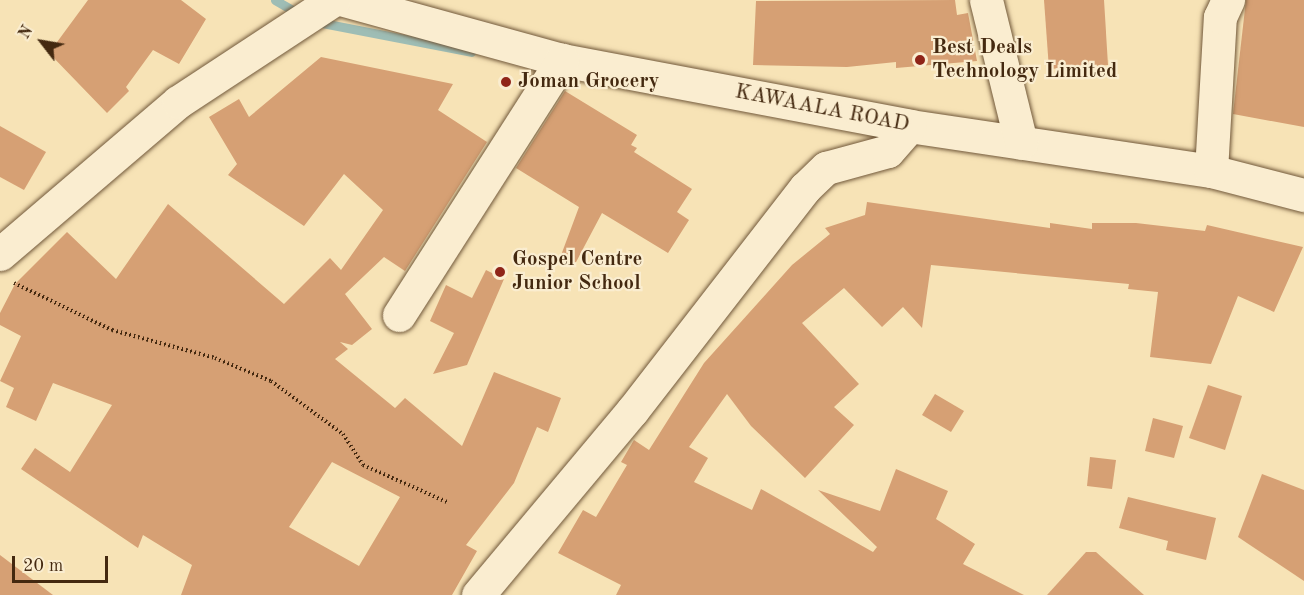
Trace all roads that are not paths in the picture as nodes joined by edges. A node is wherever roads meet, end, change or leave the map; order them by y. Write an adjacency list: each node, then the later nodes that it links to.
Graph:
1 (333, 0): 10 (street)
2 (344, 0): 5 (street, KAWAALA ROAD)
3 (986, 0): 7 (street)
4 (1228, 0): 8 (street)
5 (562, 60): 6 (street, KAWAALA ROAD); 11 (street)
6 (910, 126): 7 (street, KAWAALA ROAD); 12 (street)
7 (1021, 143): 8 (street, KAWAALA ROAD)
8 (1211, 171): 9 (street, KAWAALA ROAD)
9 (1304, 195)
10 (5, 268)
11 (399, 315)
12 (478, 595)

